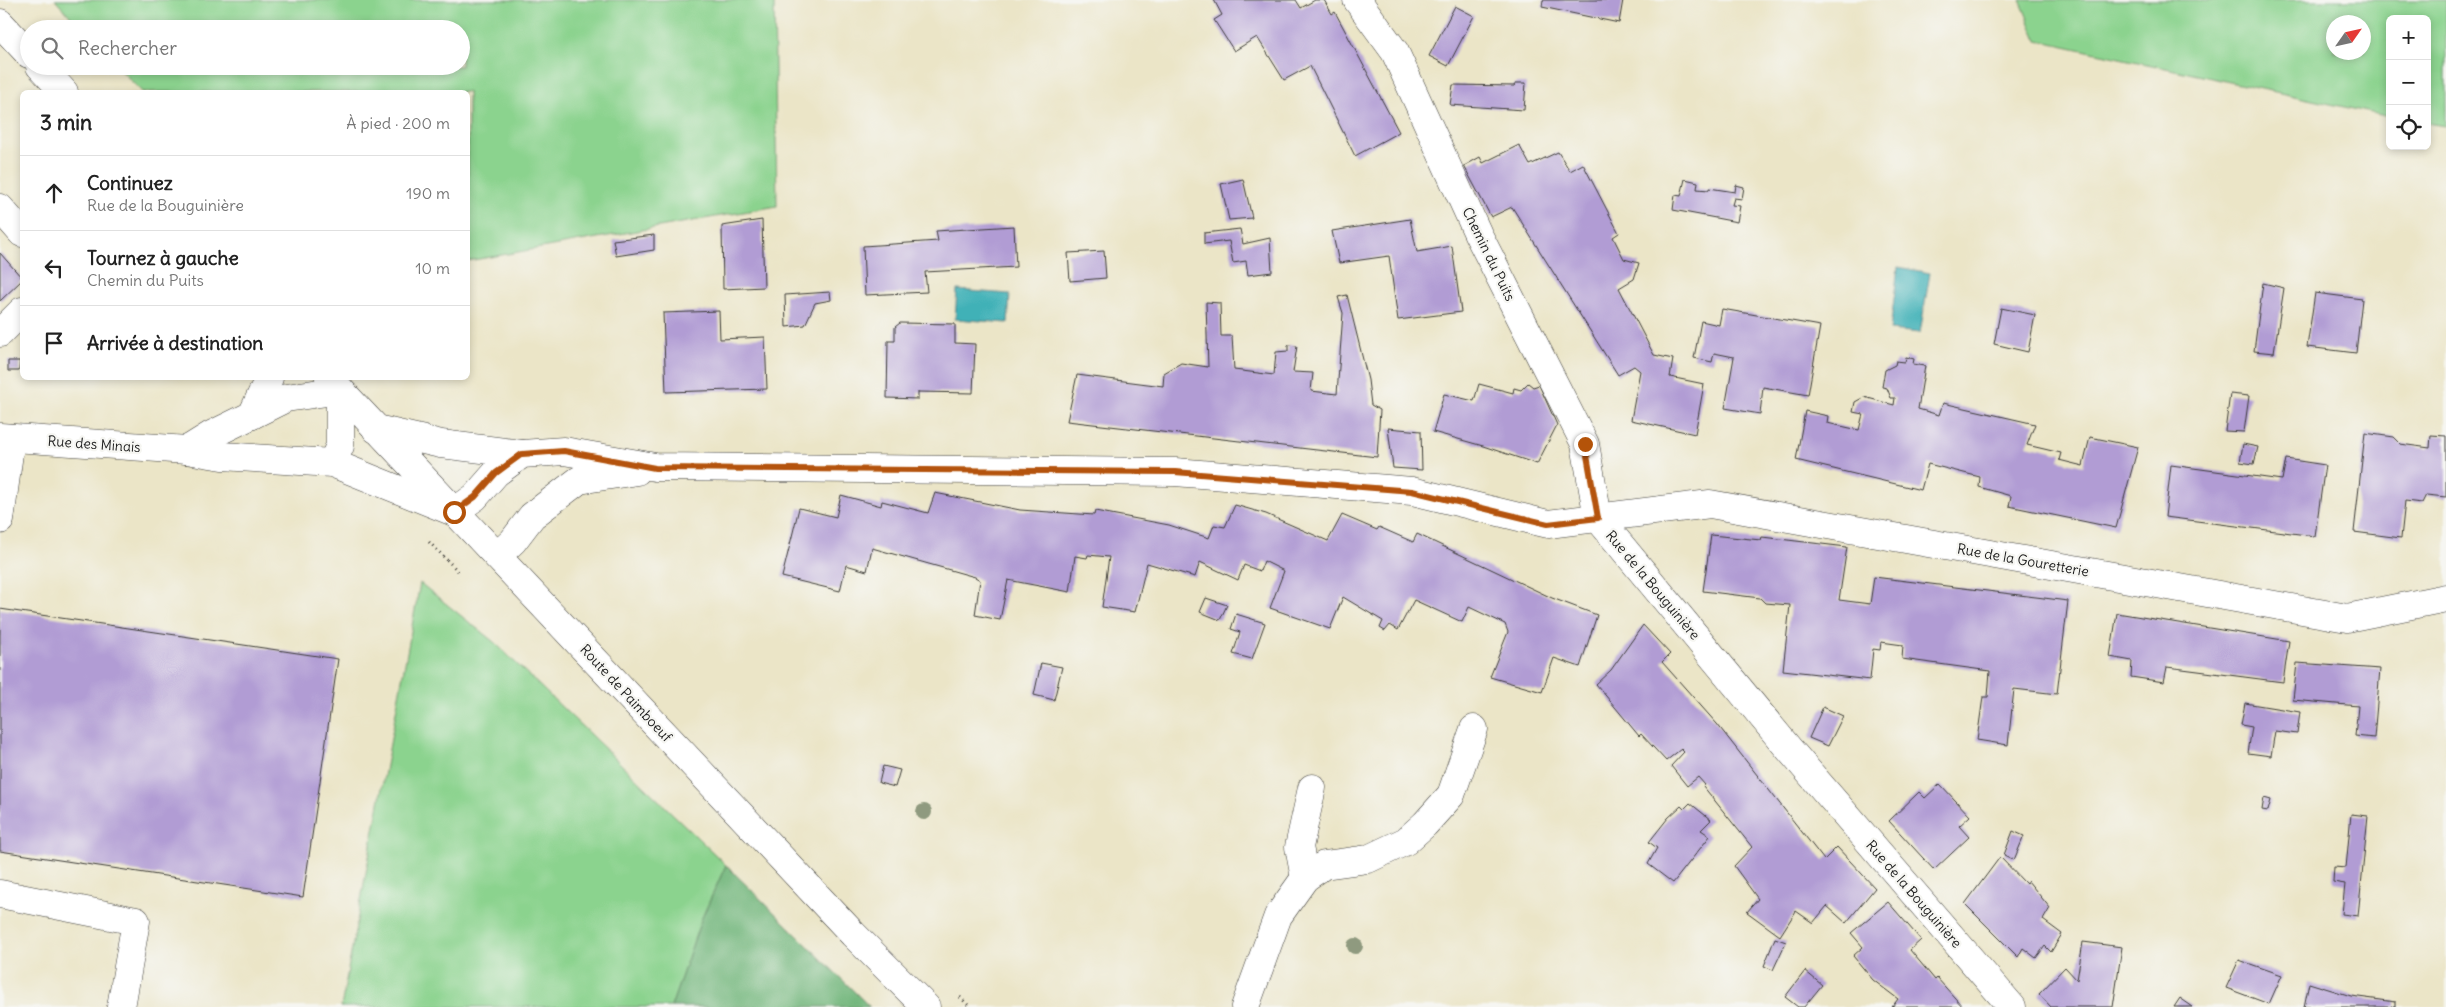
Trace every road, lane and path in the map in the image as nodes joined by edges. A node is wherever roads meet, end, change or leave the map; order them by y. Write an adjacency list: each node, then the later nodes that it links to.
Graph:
1 (1357, 0): 20 (street, Chemin du Puits)
2 (0, 23): 3 (street)
3 (20, 44)
4 (48, 75): 5 (street)
5 (62, 90)
6 (0, 208): 7 (street)
7 (20, 231)
8 (20, 313): 9 (street)
9 (0, 333)
10 (268, 380): 12 (street)
11 (334, 384): 12 (street); 13 (street, Route de Paimboeuf); 17 (street)
12 (252, 415): 15 (street)
13 (376, 429): 16 (street, Rue de la Bouguinière); 19 (street, Route de Paimboeuf)
14 (6, 438): 15 (street, Rue des Minais); 21 (street)
15 (187, 450): 17 (street, Rue des Minais)
16 (522, 454): 18 (street, Rue de la Bouguinière); 19 (street)
17 (332, 464): 19 (street, Rue des Minais)
18 (655, 468): 20 (street, Rue de la Bouguinière); 22 (street, Rue de la Bouguinière)
19 (454, 512): 22 (street, Route de Paimboeuf)
20 (1598, 518): 23 (street, Rue de la Gouretterie); 31 (street, Rue de la Bouguinière)
21 (0, 520)
22 (497, 556): 29 (street, Route de Paimboeuf)
23 (2446, 598)
24 (1474, 729): 26 (street)
25 (1312, 788): 26 (street)
26 (1305, 878): 30 (street)
27 (0, 894): 28 (street)
28 (121, 1007)
29 (926, 1007)
30 (1245, 1007)
31 (2012, 1007)

